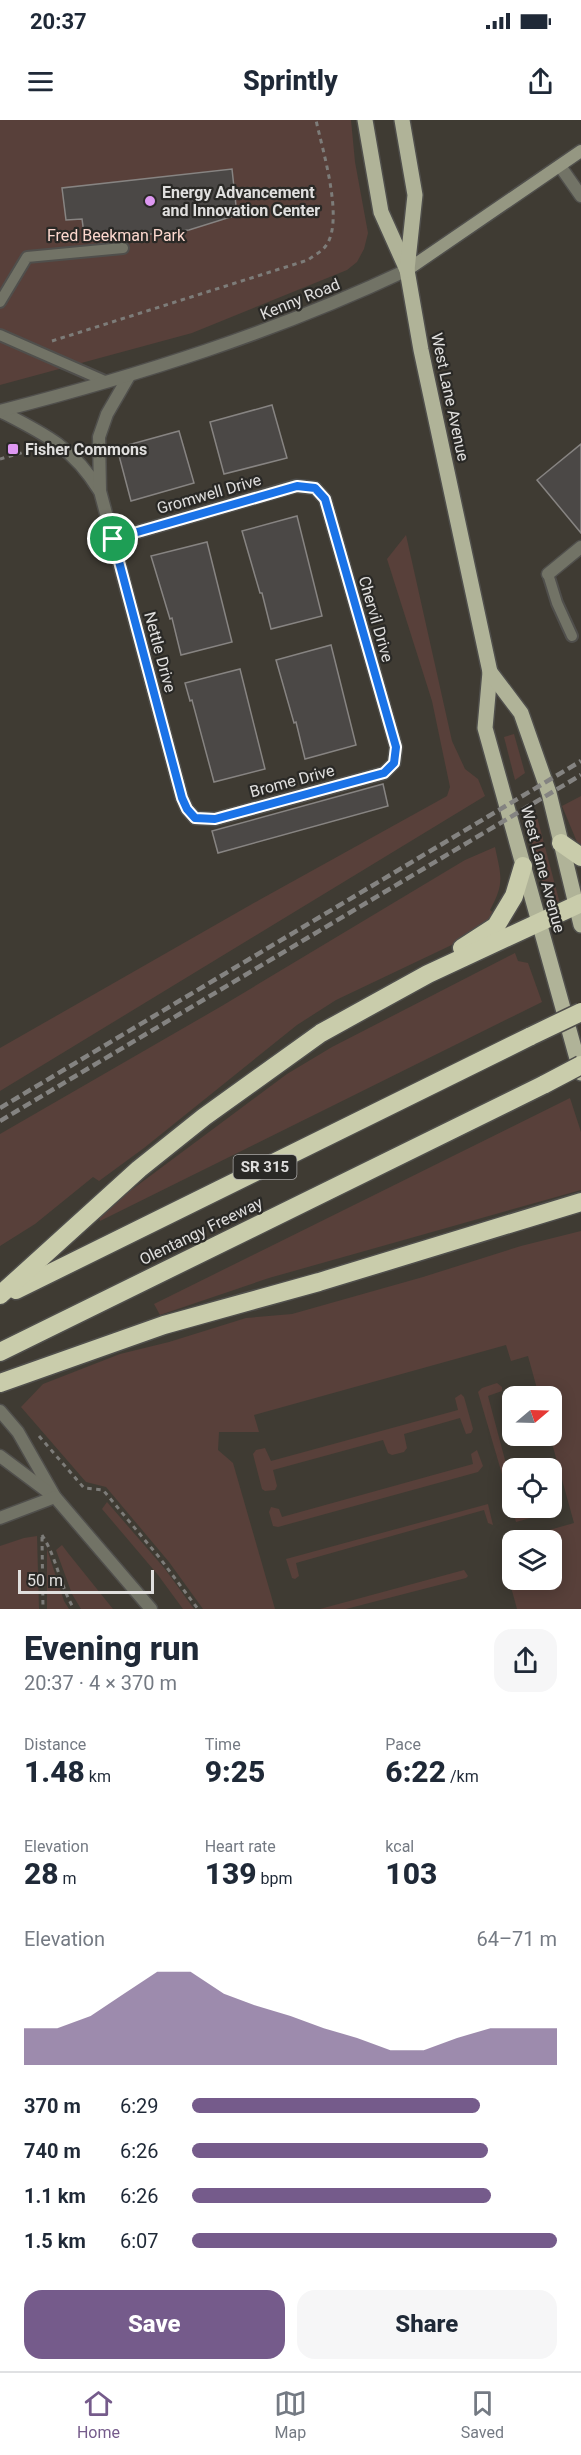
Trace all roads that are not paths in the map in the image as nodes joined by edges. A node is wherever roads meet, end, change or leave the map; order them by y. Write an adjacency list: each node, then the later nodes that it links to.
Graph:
1 (365, 120): 7 (main road, West Lane Avenue)
2 (402, 120): 7 (main road, West Lane Avenue)
3 (581, 151): 4 (main road, Kenny Road)
4 (561, 166): 5 (street); 7 (main road, Kenny Road)
5 (581, 196)
6 (123, 248): 8 (lane)
7 (407, 270): 10 (street, Kenny Road); 19 (main road, West Lane Avenue)
8 (0, 302)
9 (0, 335): 11 (lane)
10 (129, 376): 11 (street, Kenny Road); 14 (street, Nettle Drive)
11 (107, 382): 12 (street, Kenny Road)
12 (0, 411): 14 (street, Nettle Drive)
13 (315, 488): 15 (street, Gromwell Drive); 20 (street, Chervil Drive)
14 (100, 491): 15 (street, Nettle Drive)
15 (113, 539): 21 (street, Nettle Drive)
16 (581, 547): 17 (street)
17 (548, 574): 18 (lane)
18 (572, 636)
19 (490, 672): 22 (main road, West Lane Avenue); 24 (main road, West Lane Avenue)
20 (394, 763): 21 (street, Brome Drive)
21 (195, 818)
22 (561, 843): 23 (highway); 25 (main road, West Lane Avenue)
23 (581, 857)
24 (523, 866): 26 (main road, West Lane Avenue); 28 (highway)
25 (579, 904): 26 (highway); 27 (main road, West Lane Avenue)
26 (539, 923): 28 (highway); 31 (main road, West Lane Avenue)
27 (581, 925)
28 (428, 974): 33 (highway)
29 (581, 1012): 33 (highway, Olentangy Freeway / SR 315, bridge)
30 (581, 1065): 34 (highway, Olentangy Freeway / SR 315, bridge)
31 (581, 1073)
32 (581, 1202): 35 (highway)
33 (0, 1297)
34 (0, 1352)
35 (0, 1383)
36 (0, 1411): 38 (street)
37 (0, 1456): 38 (street)
38 (55, 1497): 39 (street); 40 (street)
39 (0, 1518)
40 (151, 1609)

